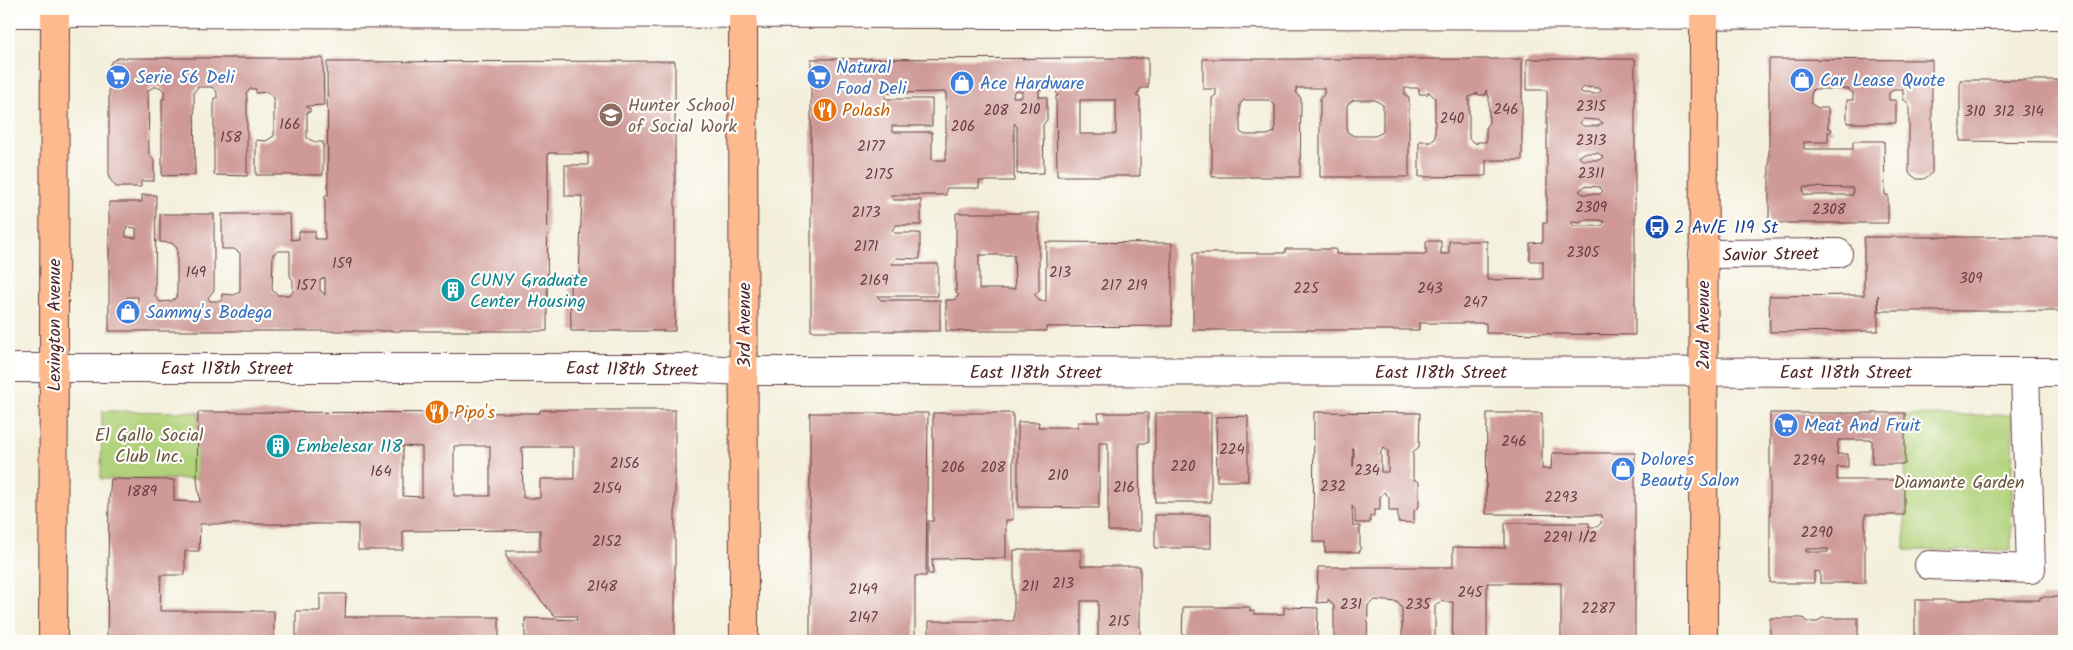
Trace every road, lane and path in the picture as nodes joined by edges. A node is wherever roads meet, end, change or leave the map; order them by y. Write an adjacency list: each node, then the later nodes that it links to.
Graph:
1 (55, 11): 2 (street); 4 (street); 9 (main road, Lexington Avenue)
2 (743, 11): 3 (street); 10 (main road, 3rd Avenue)
3 (1704, 12): 5 (street); 7 (main road, 2nd Avenue)
4 (9, 13)
5 (2064, 15)
6 (1838, 253): 7 (street, Savior Street)
7 (1703, 254): 11 (main road, 2nd Avenue)
8 (9, 368): 9 (street, East 118th Street)
9 (54, 368): 10 (street, East 118th Street); 15 (main road, Lexington Avenue)
10 (744, 371): 11 (street, East 118th Street); 16 (main road, 3rd Avenue)
11 (1703, 372): 12 (street, East 118th Street); 17 (main road, 2nd Avenue)
12 (2025, 372): 13 (street, East 118th Street); 14 (street)
13 (2064, 372)
14 (1929, 565)
15 (53, 641)
16 (744, 641)
17 (1704, 641)

